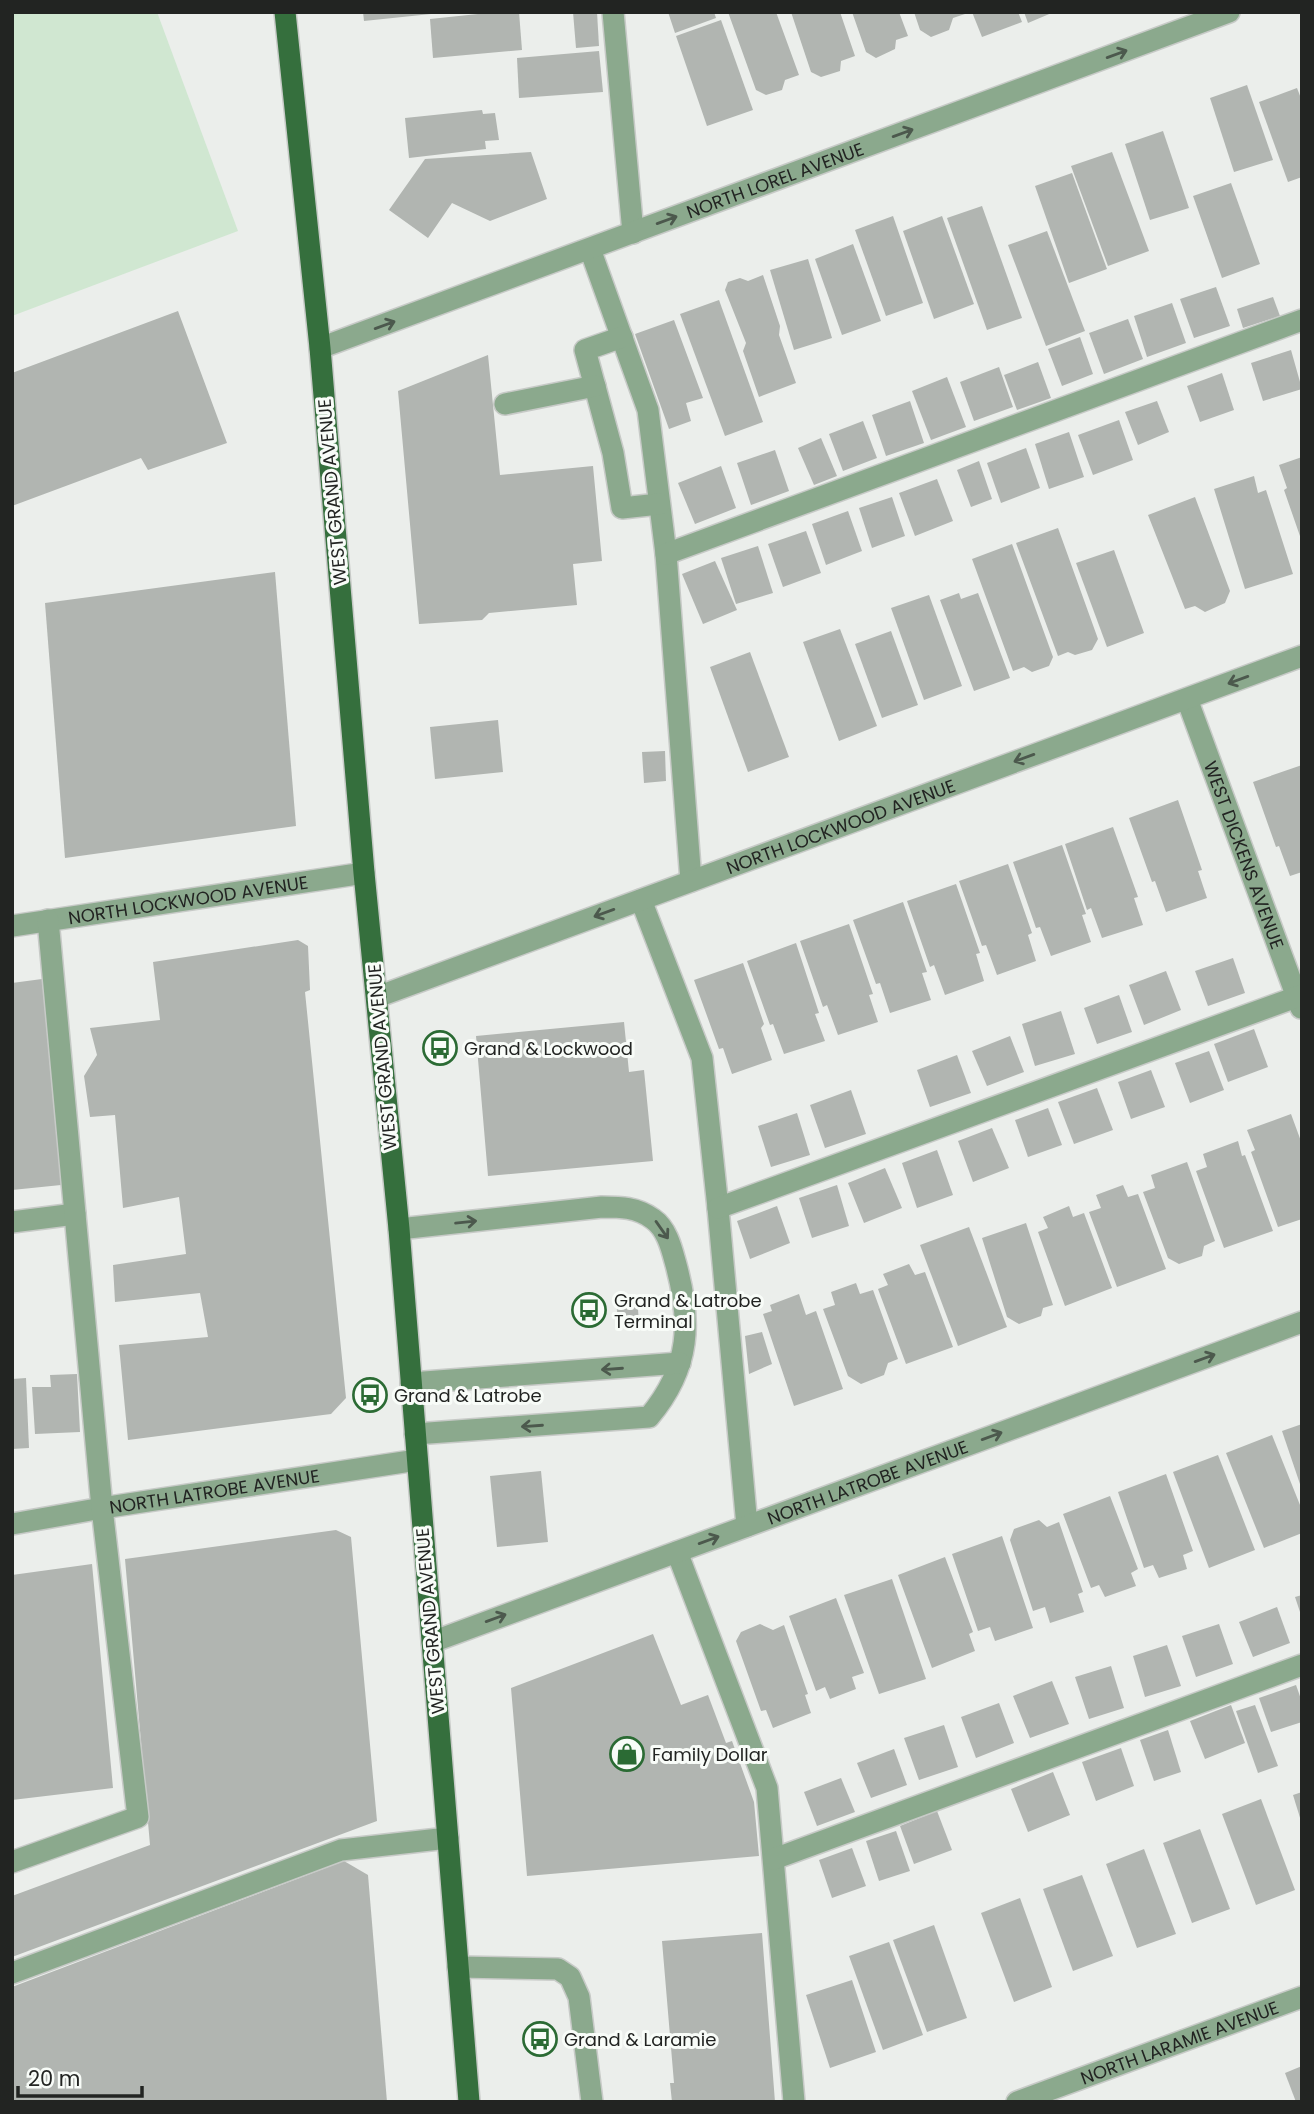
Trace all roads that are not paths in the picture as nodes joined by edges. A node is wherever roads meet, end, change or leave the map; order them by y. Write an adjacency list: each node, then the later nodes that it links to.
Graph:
1 (285, 12): 8 (main road, WEST GRAND AVENUE)
2 (613, 12): 4 (street)
3 (1229, 12): 4 (street, NORTH LOREL AVENUE, one-way to 3)
4 (633, 233): 5 (street, NORTH LOREL AVENUE)
5 (590, 249): 7 (street); 8 (street, NORTH LOREL AVENUE, one-way to 5)
6 (1302, 320): 12 (street)
7 (622, 337): 9 (street); 11 (street)
8 (320, 348): 15 (main road, WEST GRAND AVENUE)
9 (595, 386): 10 (street); 11 (street)
10 (505, 404)
11 (659, 504): 12 (street)
12 (666, 554): 16 (street)
13 (1302, 656): 14 (street, NORTH LOCKWOOD AVENUE, one-way to 14)
14 (1187, 699): 16 (street, NORTH LOCKWOOD AVENUE, one-way to 16); 21 (street, WEST DICKENS AVENUE)
15 (364, 873): 18 (street, NORTH LOCKWOOD AVENUE); 20 (main road, WEST GRAND AVENUE)
16 (691, 881): 17 (street, NORTH LOCKWOOD AVENUE)
17 (641, 900): 20 (street, NORTH LOCKWOOD AVENUE, one-way to 20); 22 (street)
18 (48, 920): 19 (street, NORTH LOCKWOOD AVENUE); 23 (street)
19 (12, 926)
20 (377, 997): 25 (main road, WEST GRAND AVENUE)
21 (1300, 1001): 22 (street)
22 (718, 1208): 33 (street)
23 (75, 1214): 24 (street); 31 (street)
24 (12, 1222)
25 (399, 1229): 27 (street, one-way to 27); 28 (main road, WEST GRAND AVENUE)
26 (1302, 1322): 33 (street, NORTH LATROBE AVENUE, one-way to 26)
27 (680, 1363): 28 (street, one-way to 28); 29 (street, one-way to 29)
28 (411, 1383): 29 (main road, WEST GRAND AVENUE)
29 (415, 1434): 30 (main road, WEST GRAND AVENUE)
30 (417, 1460): 31 (street, NORTH LATROBE AVENUE); 35 (main road, WEST GRAND AVENUE)
31 (102, 1508): 32 (street, NORTH LATROBE AVENUE); 39 (street)
32 (12, 1524)
33 (747, 1526): 34 (street, NORTH LATROBE AVENUE, one-way to 33)
34 (677, 1552): 35 (street, NORTH LATROBE AVENUE, one-way to 34); 38 (street)
35 (432, 1642): 37 (main road, WEST GRAND AVENUE)
36 (1302, 1665): 38 (street)
37 (448, 1838): 40 (main road, WEST GRAND AVENUE); 41 (street)
38 (774, 1858): 45 (street)
39 (12, 1862)
40 (458, 1967): 43 (main road, WEST GRAND AVENUE); 44 (street)
41 (12, 1973)
42 (1302, 1997): 46 (street, NORTH LARAMIE AVENUE)
43 (469, 2102)
44 (592, 2102)
45 (794, 2102)
46 (1017, 2102)

